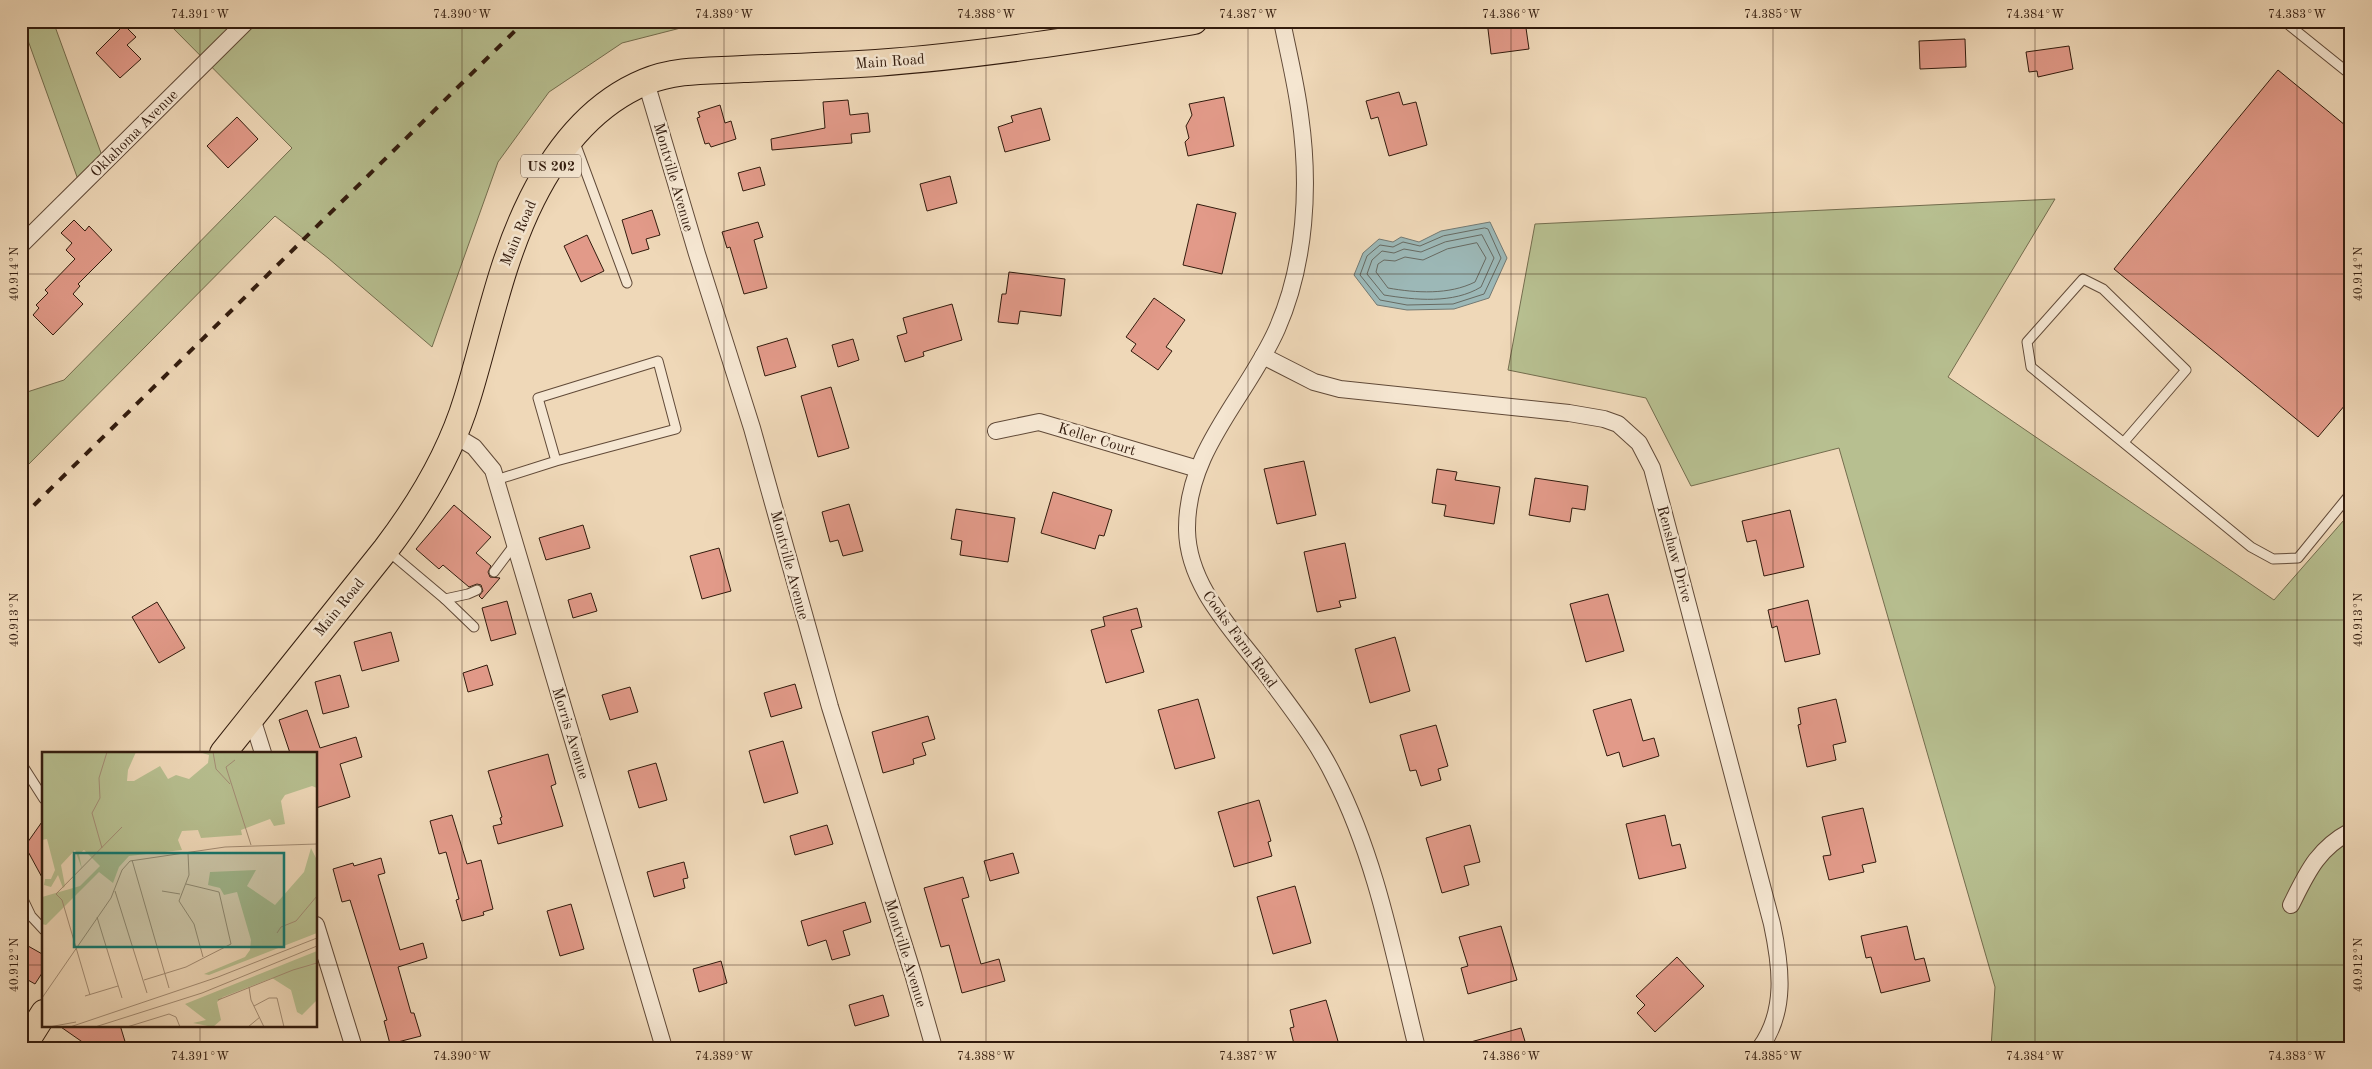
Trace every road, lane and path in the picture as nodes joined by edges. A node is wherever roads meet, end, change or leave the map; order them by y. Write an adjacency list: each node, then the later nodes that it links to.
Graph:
1 (247, 21): 8 (street, Oklahoma Avenue)
2 (1194, 21): 6 (main road, Main Road / US 202)
3 (1282, 21): 10 (street, Cooks Farm Road)
4 (2284, 21): 5 (lane)
5 (2351, 75)
6 (646, 82): 7 (main road, Main Road / US 202); 38 (street, Montville Avenue)
7 (573, 135): 9 (lane); 12 (main road, Main Road / US 202)
8 (21, 245)
9 (627, 283)
10 (1263, 356): 15 (street, Cooks Farm Road); 40 (street, Renshaw Drive)
11 (996, 431): 15 (street, Keller Court)
12 (454, 435): 16 (street, Morris Avenue); 19 (main road, Main Road / US 202)
13 (2124, 442): 13 (lane); 17 (lane)
14 (556, 461): 14 (lane); 16 (lane)
15 (1198, 469): 39 (street, Cooks Farm Road)
16 (496, 480): 18 (street, Morris Avenue)
17 (2351, 493)
18 (514, 544): 20 (lane); 37 (street, Morris Avenue)
19 (386, 549): 22 (lane); 24 (main road, Main Road / US 202)
20 (494, 572)
21 (477, 590): 22 (lane)
22 (445, 599): 23 (lane)
23 (474, 627)
24 (251, 715): 25 (main road, Main Road / US 202); 26 (street)
25 (223, 752)
26 (263, 752)
27 (21, 763): 28 (lane)
28 (42, 795)
29 (2351, 831): 31 (street)
30 (21, 895): 32 (lane)
31 (2291, 905)
32 (42, 928)
33 (318, 931): 36 (street)
34 (42, 1016): 35 (main road)
35 (22, 1048)
36 (354, 1048)
37 (664, 1048)
38 (934, 1048)
39 (1416, 1048)
40 (1760, 1048)

